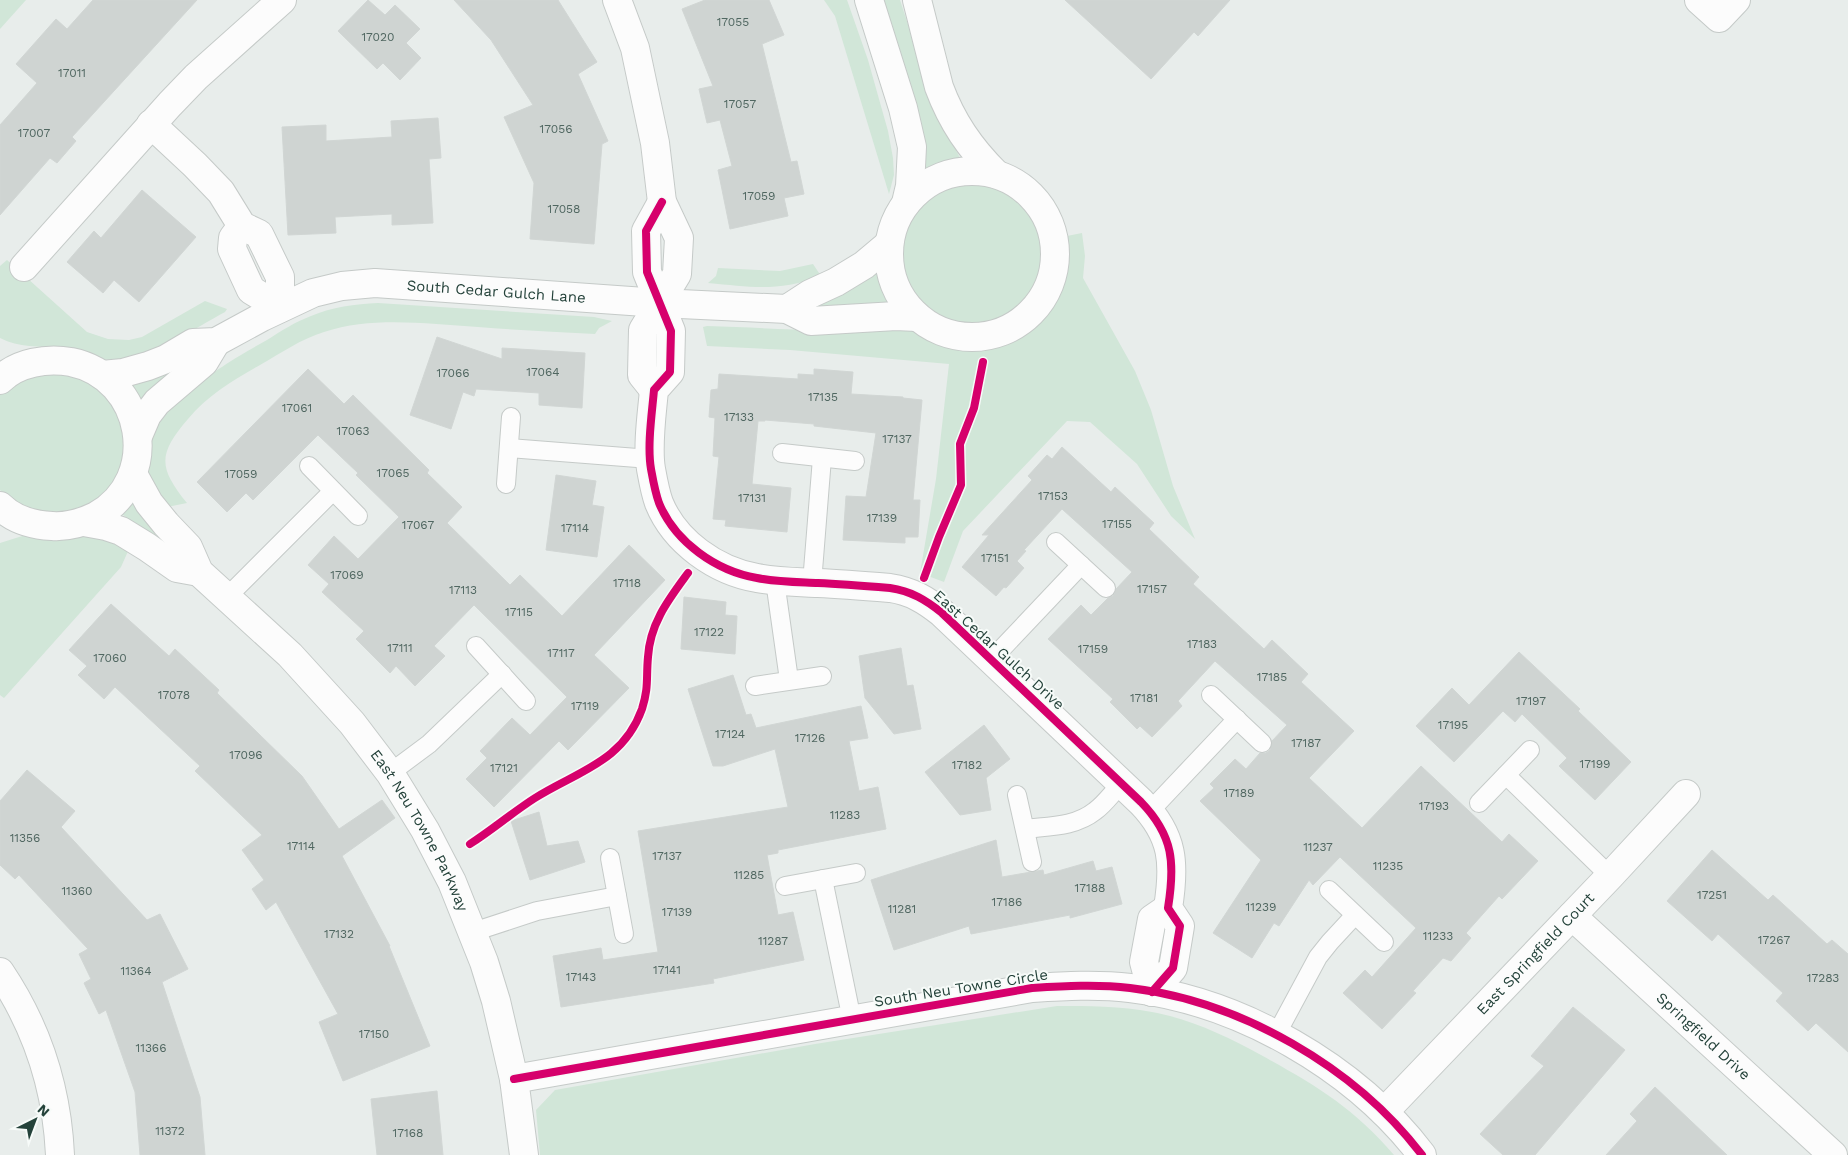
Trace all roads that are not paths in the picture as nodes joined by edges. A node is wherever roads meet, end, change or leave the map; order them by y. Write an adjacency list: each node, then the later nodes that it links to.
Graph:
1 (282, 0): 7 (street)
2 (618, 0): 12 (street, East Cedar Gulch Drive)
3 (869, 0): 9 (street)
4 (916, 0): 8 (street)
5 (1699, 0): 6 (street)
6 (1736, 0)
7 (151, 124): 11 (street); 13 (street)
8 (996, 174): 9 (street); 15 (street)
9 (906, 203): 10 (street)
10 (889, 244): 14 (street); 15 (street)
11 (24, 267)
12 (659, 303): 13 (street, South Cedar Gulch Lane); 14 (street, South Cedar Gulch Lane); 26 (street, East Cedar Gulch Drive)
13 (280, 308): 16 (street, South Cedar Gulch Lane)
14 (787, 309): 15 (street, South Cedar Gulch Lane)
15 (917, 317)
16 (216, 342): 19 (street, South Cedar Gulch Lane); 22 (street, South Cedar Gulch Lane)
17 (0, 354): 18 (street)
18 (38, 362): 19 (street); 20 (street)
19 (102, 375): 22 (street)
20 (0, 380)
21 (511, 417): 23 (lane)
22 (138, 436): 29 (street)
23 (509, 448): 26 (lane); 30 (lane)
24 (782, 453): 25 (lane)
25 (822, 458): 27 (lane); 39 (lane)
26 (650, 459): 38 (street, East Cedar Gulch Drive)
27 (855, 461)
28 (309, 466): 31 (lane)
29 (132, 474): 34 (street); 37 (street, East Neu Towne Parkway)
30 (506, 484)
31 (333, 491): 32 (lane); 41 (lane)
32 (358, 516)
33 (7, 519): 34 (street)
34 (84, 522): 37 (street)
35 (1056, 542): 36 (lane)
36 (1081, 565): 40 (lane); 43 (lane)
37 (199, 572): 41 (street, East Neu Towne Parkway)
38 (775, 581): 39 (street, East Cedar Gulch Drive); 46 (lane)
39 (812, 583): 43 (street, East Cedar Gulch Drive)
40 (1106, 588)
41 (227, 597): 53 (street, East Neu Towne Parkway)
42 (476, 646): 44 (lane)
43 (992, 659): 55 (street, East Cedar Gulch Drive)
44 (502, 674): 49 (lane); 53 (lane)
45 (822, 676): 46 (lane)
46 (789, 680): 47 (lane)
47 (755, 686)
48 (1211, 695): 50 (lane)
49 (526, 701)
50 (1237, 719): 51 (lane); 59 (lane)
51 (1262, 743)
52 (1530, 750): 54 (lane)
53 (390, 773): 71 (street, East Neu Towne Parkway)
54 (1506, 775): 58 (lane); 64 (lane)
55 (1122, 783): 59 (street, East Cedar Gulch Drive); 60 (lane)
56 (1686, 794): 64 (street, East Springfield Court)
57 (1017, 795): 60 (lane)
58 (1479, 803)
59 (1150, 812): 75 (street, East Cedar Gulch Drive)
60 (1024, 829): 62 (lane)
61 (610, 858): 68 (lane)
62 (1032, 862)
63 (856, 874): 65 (lane)
64 (1610, 876): 70 (street, East Springfield Court)
65 (823, 879): 66 (lane); 76 (lane)
66 (785, 886)
67 (1329, 890): 69 (lane)
68 (617, 896): 71 (lane); 72 (lane)
69 (1355, 915): 73 (lane); 77 (lane)
70 (1572, 916): 79 (street, East Springfield Court); 83 (street, Springfield Drive)
71 (473, 932): 78 (street, East Neu Towne Parkway)
72 (624, 934)
73 (1384, 942)
74 (0, 972): 80 (street)
75 (1152, 992): 76 (street, South Neu Towne Circle); 77 (street, South Neu Towne Circle)
76 (852, 1020): 78 (street, South Neu Towne Circle)
77 (1276, 1035): 79 (street, South Neu Towne Circle)
78 (514, 1079): 81 (street, East Neu Towne Parkway)
79 (1384, 1112): 82 (street, South Neu Towne Circle)
80 (60, 1155)
81 (524, 1155)
82 (1422, 1155)
83 (1833, 1155)

